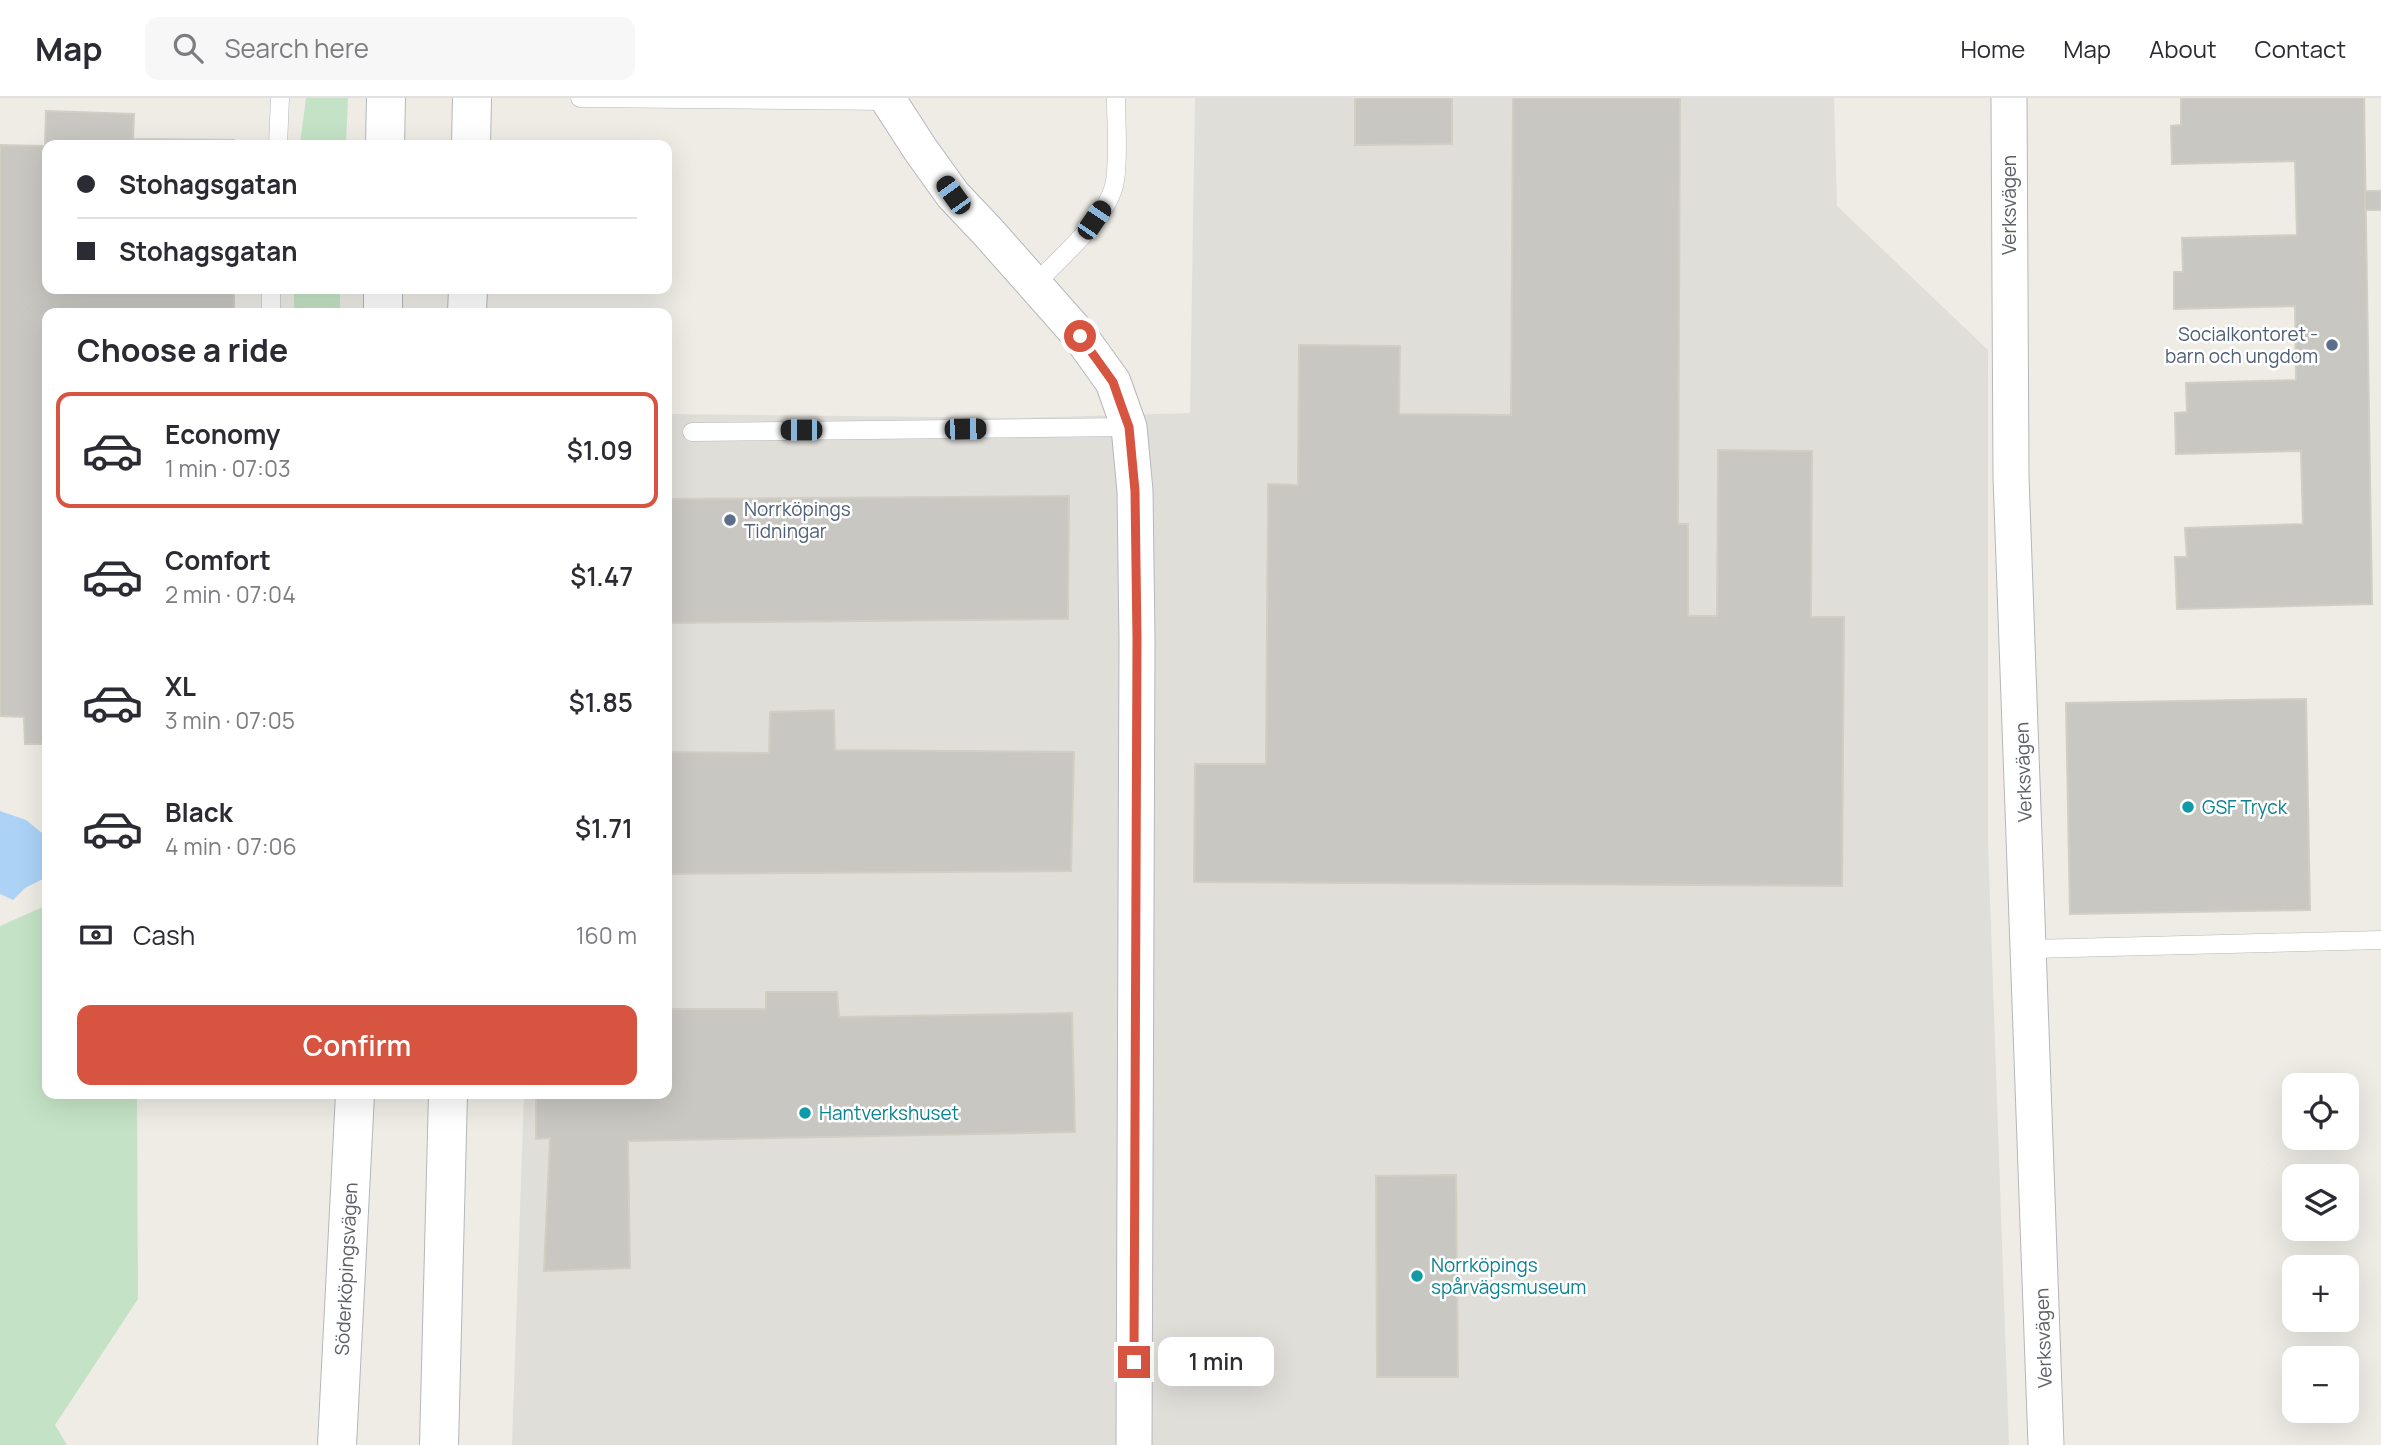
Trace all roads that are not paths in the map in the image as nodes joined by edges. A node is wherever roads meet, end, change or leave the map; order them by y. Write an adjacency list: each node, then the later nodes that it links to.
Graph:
1 (280, 98): 8 (lane)
2 (386, 98): 9 (main road)
3 (472, 98): 10 (main road)
4 (580, 98): 7 (lane)
5 (1116, 98): 11 (lane)
6 (2009, 98): 15 (street, Verksvägen)
7 (890, 100): 11 (street)
8 (278, 140)
9 (385, 140)
10 (471, 140)
11 (1035, 285): 12 (street)
12 (1129, 427): 13 (lane); 20 (street)
13 (692, 432)
14 (2381, 940): 15 (lane)
15 (2029, 949): 21 (street, Verksvägen)
16 (355, 1099): 18 (main road, Söderköpingsvägen)
17 (448, 1099): 19 (main road)
18 (337, 1445)
19 (439, 1445)
20 (1134, 1445)
21 (2046, 1445)

